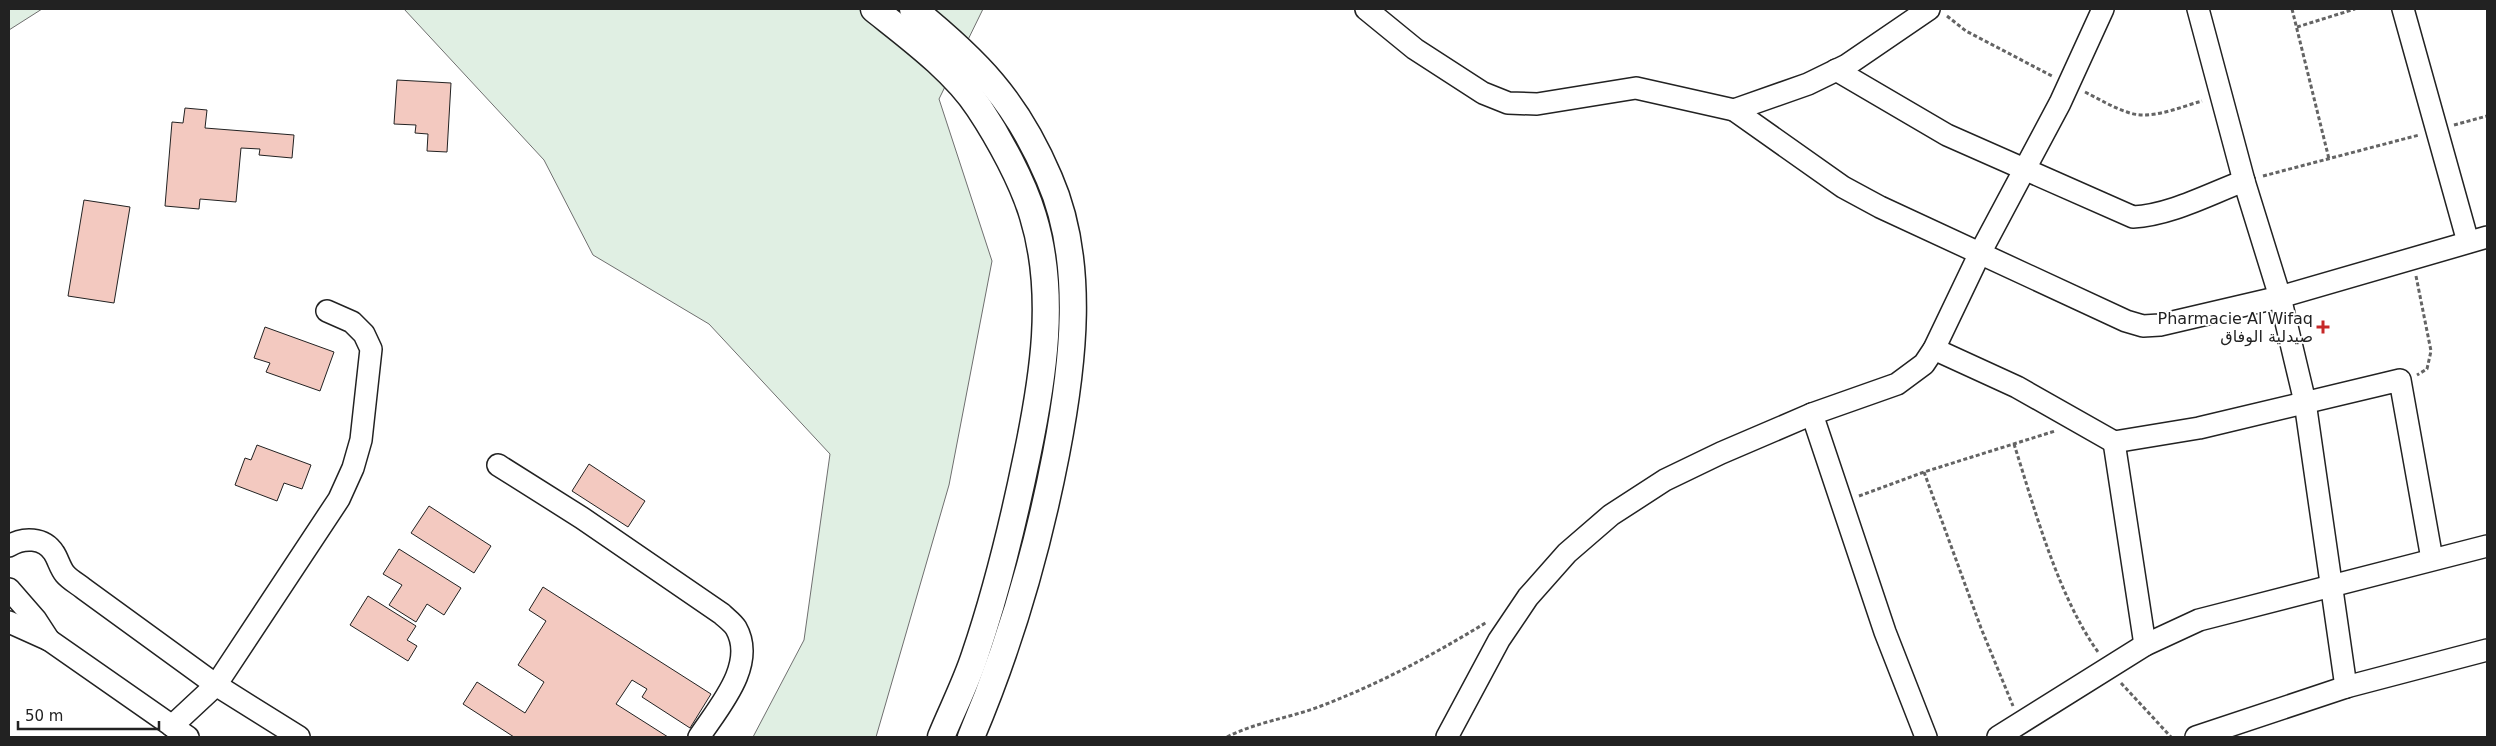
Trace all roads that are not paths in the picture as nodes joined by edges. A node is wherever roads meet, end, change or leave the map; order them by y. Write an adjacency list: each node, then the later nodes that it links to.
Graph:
1 (874, 9): 35 (main road)
2 (913, 9): 36 (main road)
3 (1366, 9): 9 (street)
4 (2103, 9): 10 (street)
5 (2198, 9): 11 (street)
6 (2403, 9): 12 (street)
7 (1936, 12): 8 (street)
8 (1836, 70): 9 (street); 10 (street)
9 (1734, 110): 13 (street)
10 (2025, 169): 11 (street); 13 (street)
11 (2244, 181): 14 (street)
12 (2477, 240): 14 (street)
13 (1979, 255): 14 (street); 16 (street)
14 (2280, 297): 17 (street)
15 (327, 311): 30 (street)
16 (1934, 349): 18 (street); 19 (street)
17 (2305, 402): 19 (street); 23 (street); 24 (street)
18 (1812, 414): 37 (street); 38 (street)
19 (2114, 442): 28 (street)
20 (498, 465): 34 (street)
21 (9, 546): 30 (street)
22 (2487, 546): 23 (street)
23 (2432, 559): 24 (street)
24 (2331, 587): 28 (street); 31 (street)
25 (13, 601): 27 (street)
26 (9, 622): 27 (street)
27 (49, 640): 32 (street)
28 (2146, 645): 39 (street)
29 (2487, 650): 31 (street)
30 (216, 685): 32 (street); 33 (street)
31 (2346, 687): 40 (street)
32 (180, 732)
33 (298, 737)
34 (699, 737)
35 (941, 737)
36 (972, 737)
37 (1447, 737)
38 (1926, 737)
39 (1998, 737)
40 (2196, 737)

